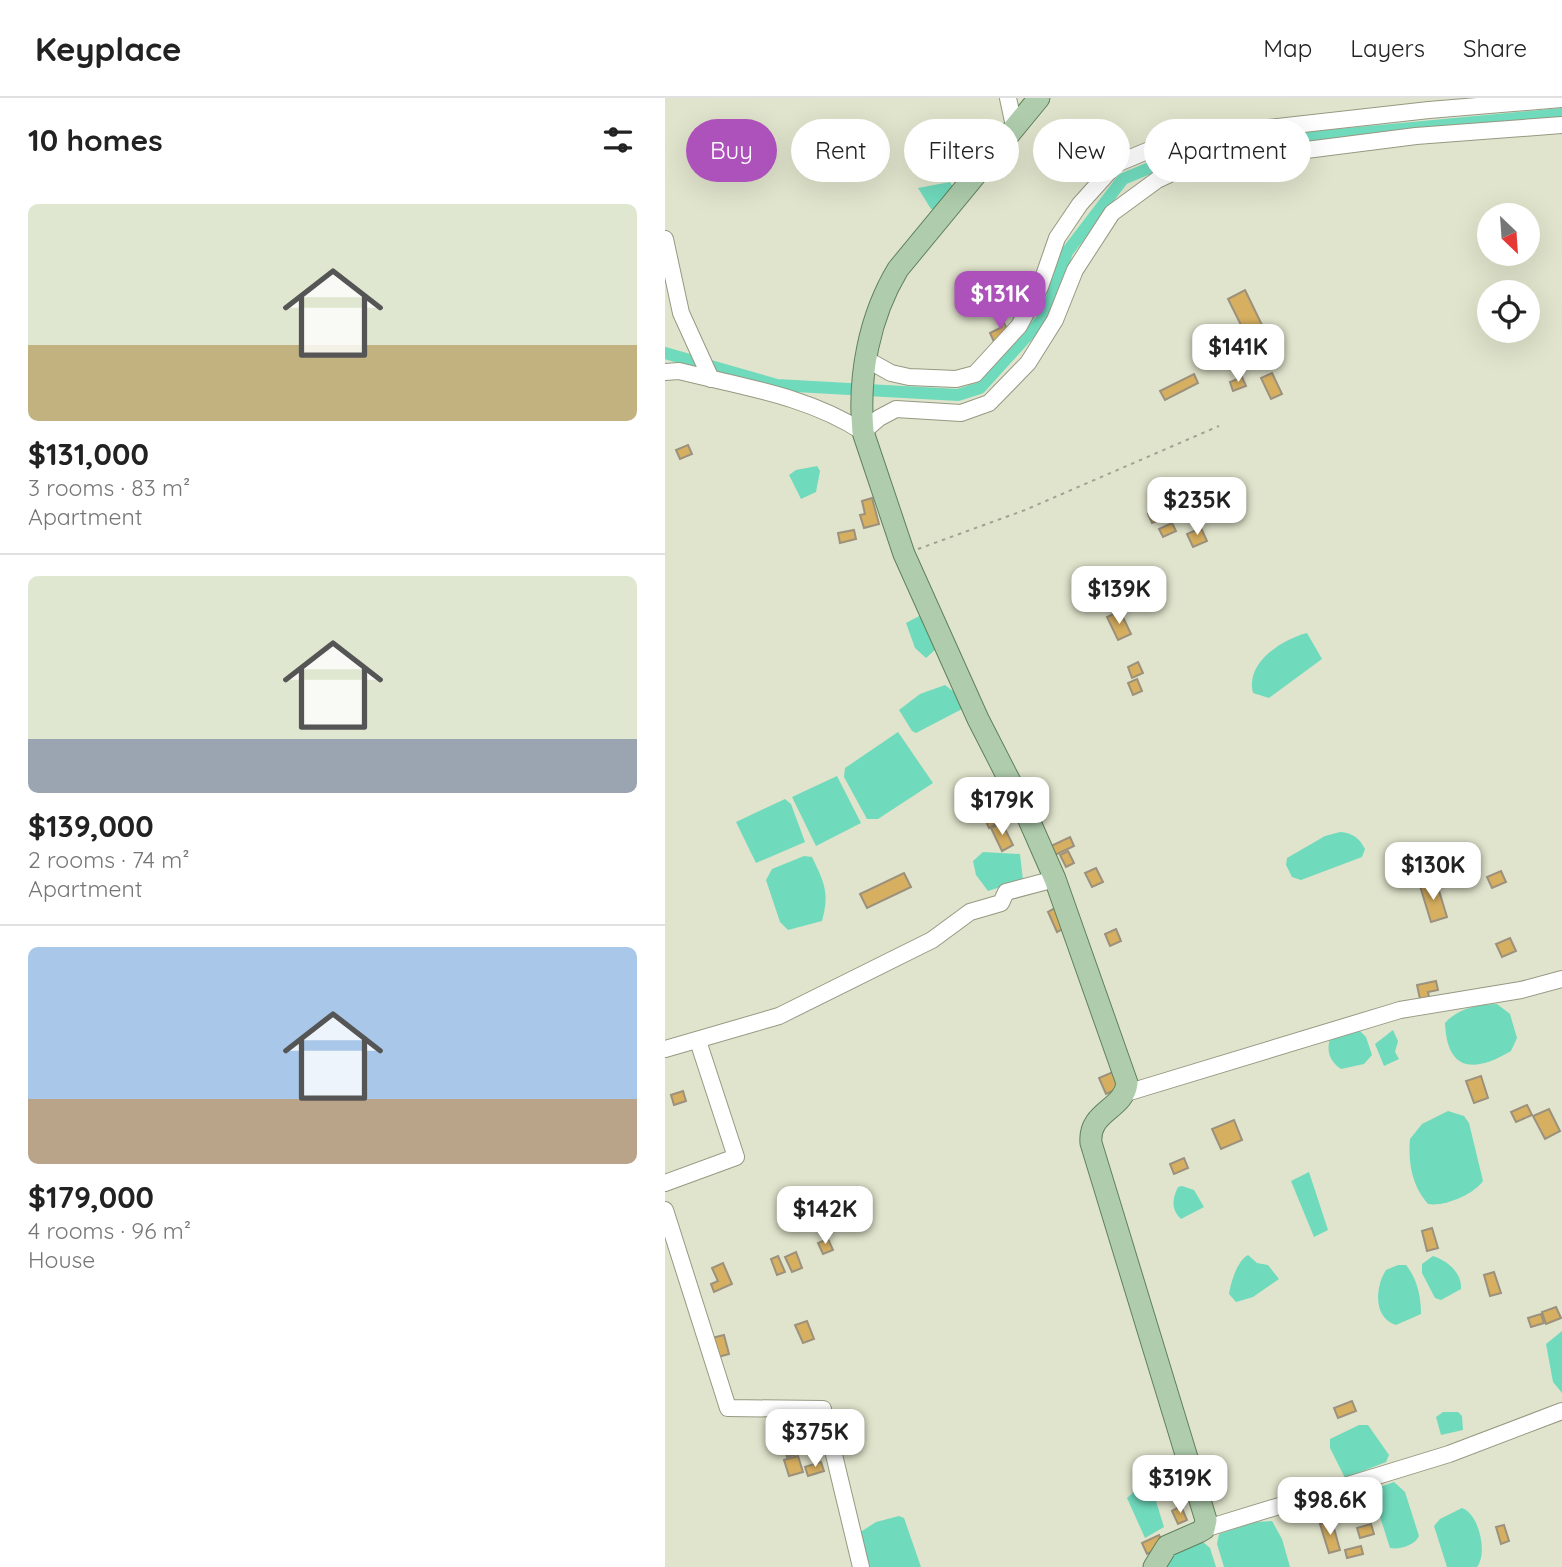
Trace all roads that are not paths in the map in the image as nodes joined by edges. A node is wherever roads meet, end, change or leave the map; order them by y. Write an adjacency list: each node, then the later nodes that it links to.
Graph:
1 (1008, 98): 4 (street)
2 (1038, 98): 5 (main road)
3 (1562, 99): 9 (street)
4 (1012, 119)
5 (1019, 120)
6 (1562, 125): 12 (street)
7 (969, 182): 9 (main road)
8 (665, 239): 11 (street)
9 (865, 361): 12 (main road)
10 (665, 372): 11 (street)
11 (711, 379): 12 (street)
12 (863, 425): 13 (main road)
13 (1055, 879): 15 (street); 17 (main road)
14 (1562, 979): 17 (street)
15 (698, 1041): 16 (street); 18 (street)
16 (665, 1049)
17 (1123, 1094): 21 (main road)
18 (665, 1183)
19 (665, 1210): 23 (street)
20 (1562, 1410): 21 (street)
21 (1204, 1529): 22 (main road)
22 (1152, 1566)
23 (861, 1567)

